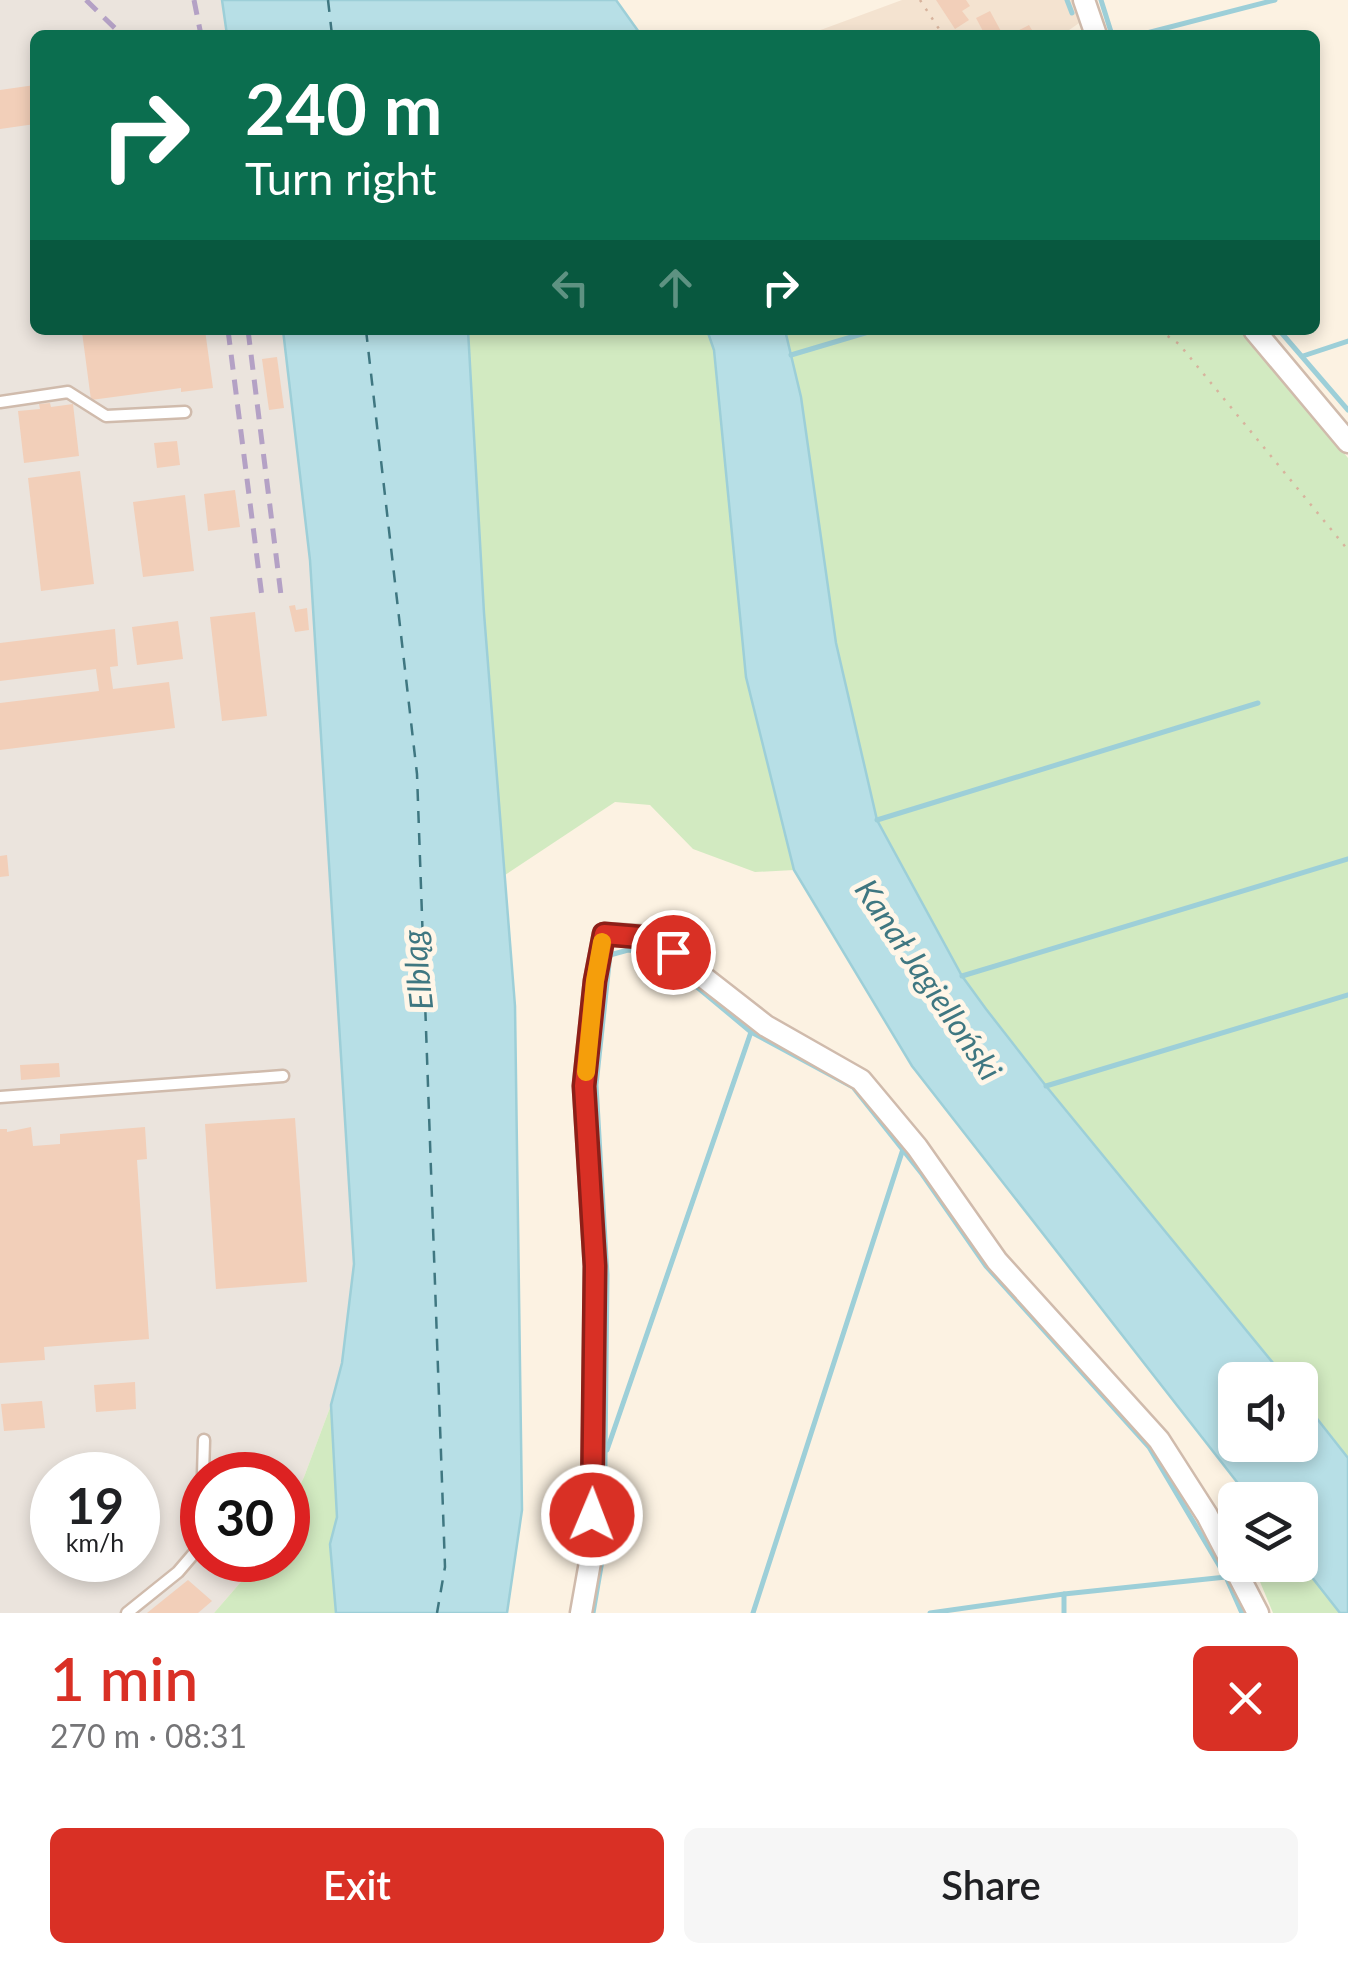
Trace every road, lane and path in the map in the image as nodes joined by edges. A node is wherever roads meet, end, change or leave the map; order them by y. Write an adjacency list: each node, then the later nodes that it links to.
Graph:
1 (920, 0): 3 (path)
2 (1084, 0): 4 (street)
3 (940, 30)
4 (1094, 30)
5 (1166, 335): 10 (path)
6 (1258, 335): 9 (street)
7 (0, 402): 8 (lane)
8 (184, 412)
9 (1348, 442)
10 (1348, 550)
11 (283, 1076): 12 (lane)
12 (0, 1097)
13 (204, 1440): 14 (lane)
14 (204, 1452)
15 (180, 1570): 16 (lane)
16 (127, 1613)
17 (581, 1613): 18 (street)
18 (1258, 1613)

